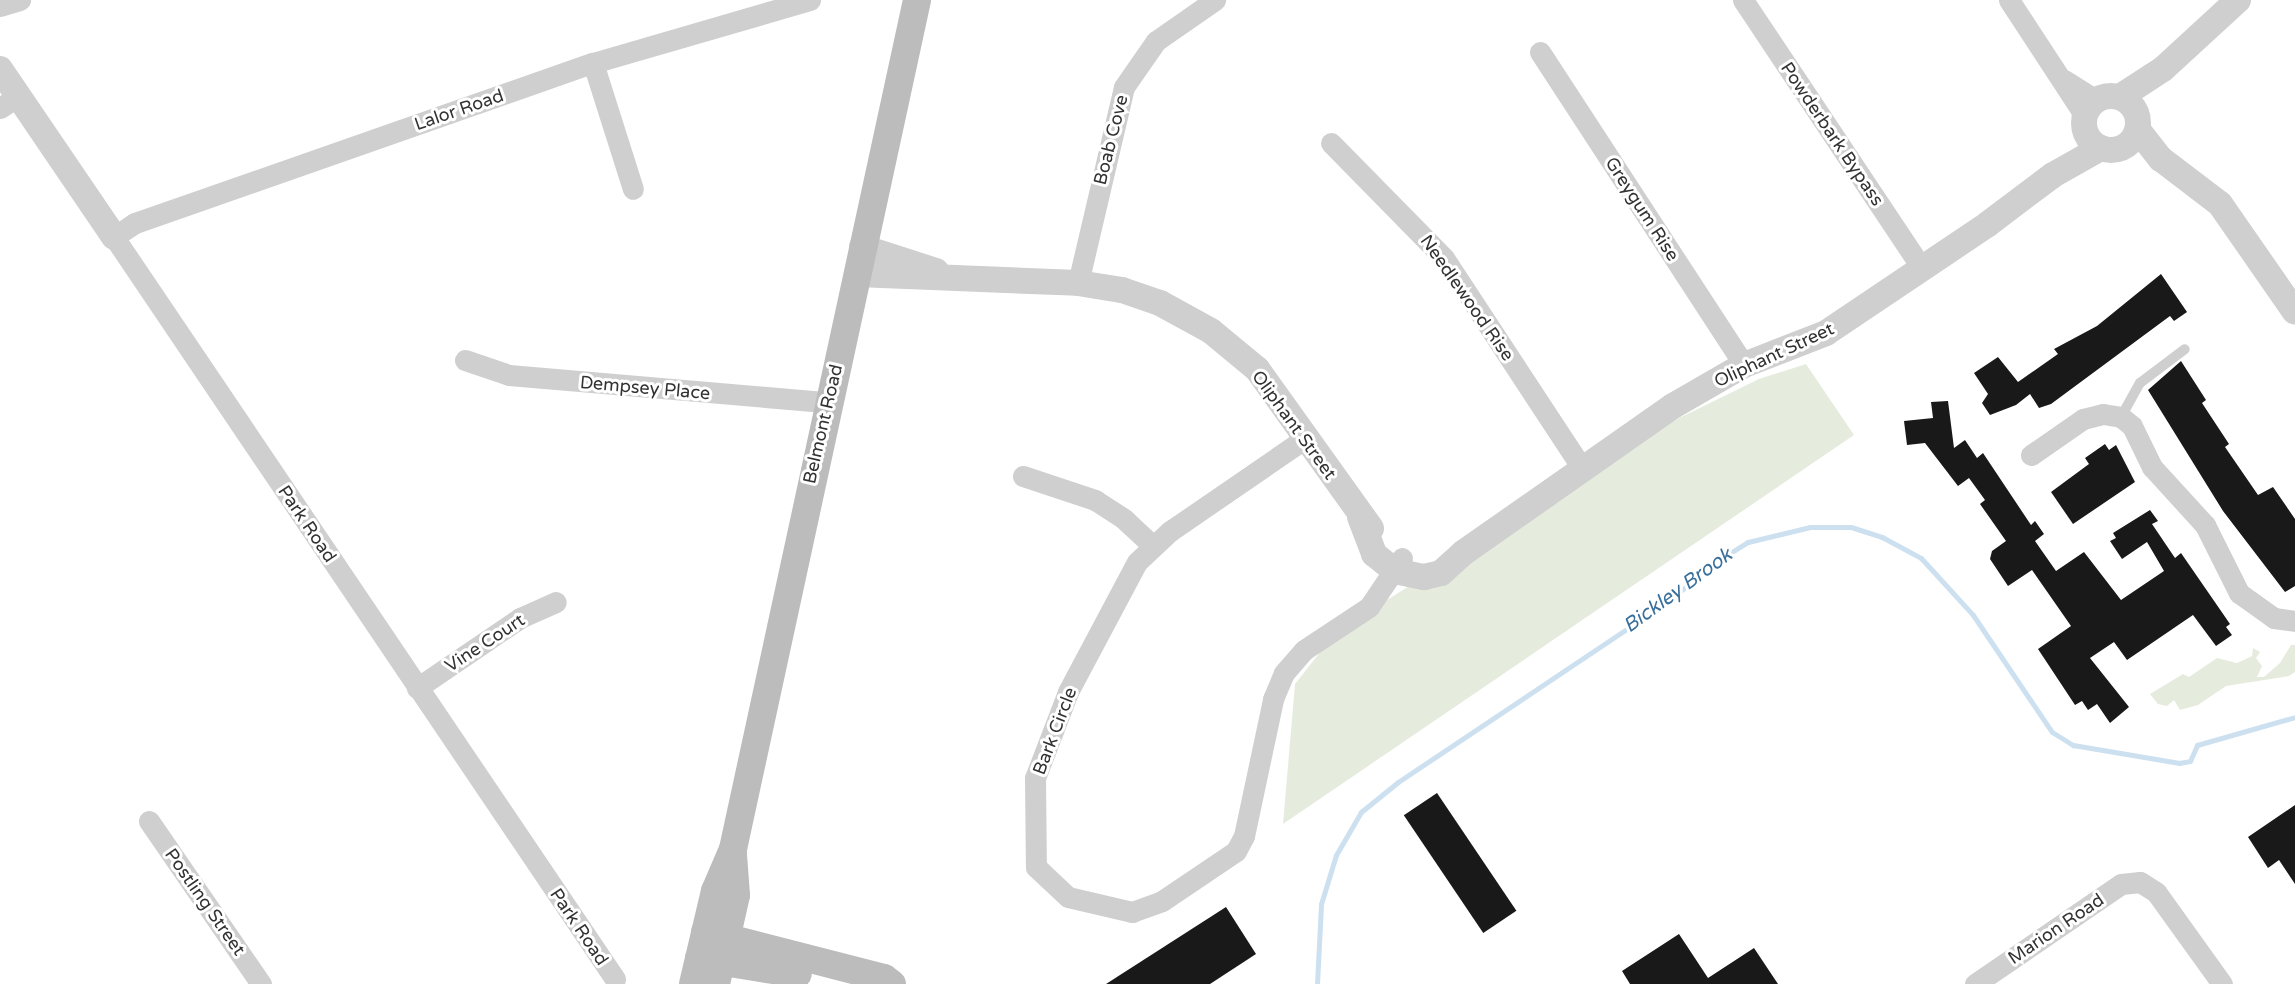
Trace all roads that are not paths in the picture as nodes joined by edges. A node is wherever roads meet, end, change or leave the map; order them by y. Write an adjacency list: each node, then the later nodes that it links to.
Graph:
1 (20, 0): 8 (street)
2 (810, 0): 10 (street, Lalor Road)
3 (917, 0): 17 (main road, Belmont Road)
4 (1215, 0): 19 (street, Boab Cove)
5 (1743, 0): 18 (street, Powderbark Bypass)
6 (2009, 0): 13 (street)
7 (2238, 0): 13 (street, Oliphant Street)
8 (0, 6)
9 (1539, 52): 23 (street, Greygum Rise)
10 (593, 63): 15 (street); 16 (street, Lalor Road)
11 (0, 69): 12 (street, Park Road)
12 (9, 102): 16 (street, Park Road)
13 (2110, 122): 18 (street, Oliphant Street); 20 (street)
14 (1331, 143): 28 (street, Needlewood Rise)
15 (633, 189)
16 (114, 237): 34 (street, Park Road)
17 (860, 261): 19 (street, Oliphant Street); 24 (main road, Belmont Road)
18 (1922, 268): 23 (street, Oliphant Street)
19 (1078, 283): 26 (street, Oliphant Street)
20 (2295, 312)
21 (2185, 349): 25 (lane)
22 (465, 360): 24 (street, Dempsey Place)
23 (1744, 365): 28 (street, Oliphant Street)
24 (827, 402): 36 (main road, Belmont Road)
25 (2121, 417): 27 (street); 33 (street)
26 (1307, 437): 30 (street, Bark Circle); 31 (street, Oliphant Street)
27 (2031, 455)
28 (1583, 470): 31 (street, Oliphant Street)
29 (1023, 476): 30 (street)
30 (1152, 545): 31 (street, Bark Circle)
31 (1399, 564)
32 (556, 602): 34 (street, Vine Court)
33 (2295, 621)
34 (417, 688): 37 (street, Park Road)
35 (149, 821): 38 (street, Postling Street)
36 (710, 959): 39 (main road); 40 (main road)
37 (615, 979)
38 (261, 984)
39 (836, 984)
40 (892, 984)
41 (1975, 984): 42 (street, Marion Road)
42 (2222, 984)

